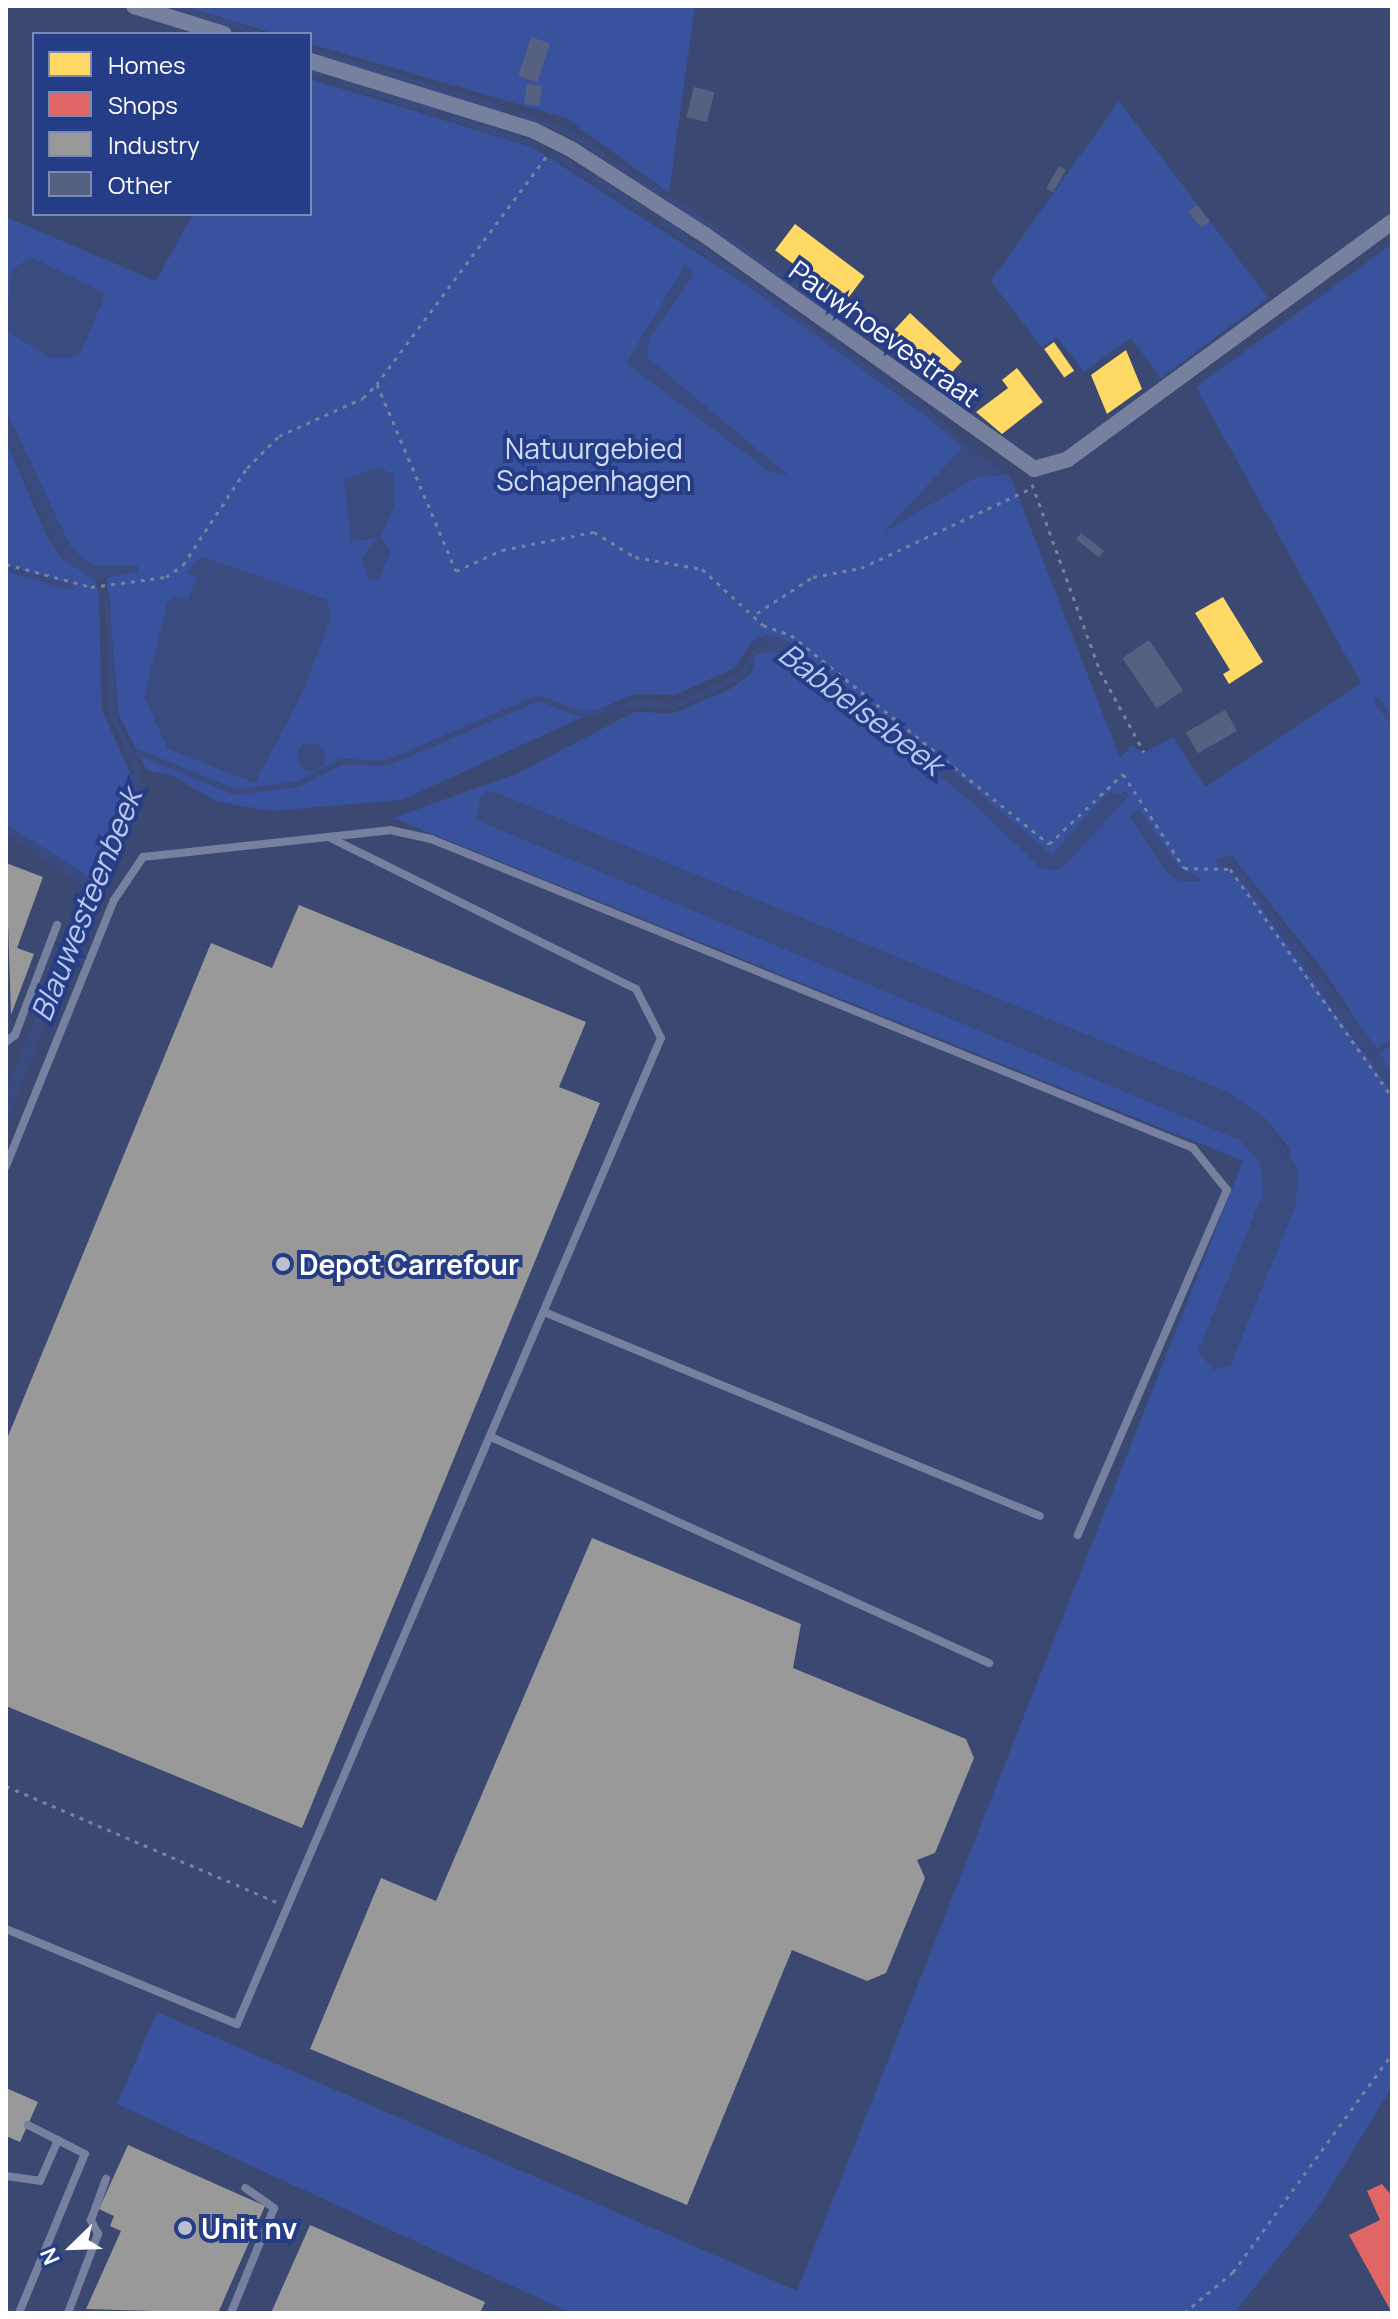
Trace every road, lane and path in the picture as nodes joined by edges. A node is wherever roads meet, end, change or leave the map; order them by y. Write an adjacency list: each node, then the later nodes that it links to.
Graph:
1 (134, 6): 2 (street)
2 (218, 32)
3 (312, 62): 4 (street, Pauwhoevestraat)
4 (557, 142): 6 (path); 7 (street, Pauwhoevestraat)
5 (1392, 222): 7 (street)
6 (377, 384): 9 (path); 10 (path)
7 (1034, 469): 8 (path)
8 (1032, 488): 10 (path); 11 (path)
9 (6, 564)
10 (756, 614): 15 (path)
11 (1144, 752)
12 (328, 837): 16 (lane); 17 (lane); 20 (lane)
13 (57, 925): 14 (lane)
14 (6, 1042)
15 (1392, 1097)
16 (6, 1166)
17 (544, 1312): 18 (lane); 19 (lane)
18 (491, 1437): 21 (lane); 23 (lane)
19 (1040, 1516)
20 (1078, 1535)
21 (989, 1663)
22 (6, 1786): 23 (path)
23 (290, 1910): 24 (lane)
24 (6, 1929)
25 (1392, 2054): 34 (path)
26 (28, 2125): 27 (lane)
27 (58, 2140): 28 (lane); 31 (lane)
28 (6, 2176)
29 (106, 2179): 32 (lane)
30 (245, 2188): 33 (lane)
31 (19, 2313)
32 (68, 2313)
33 (231, 2313)
34 (1184, 2313)

